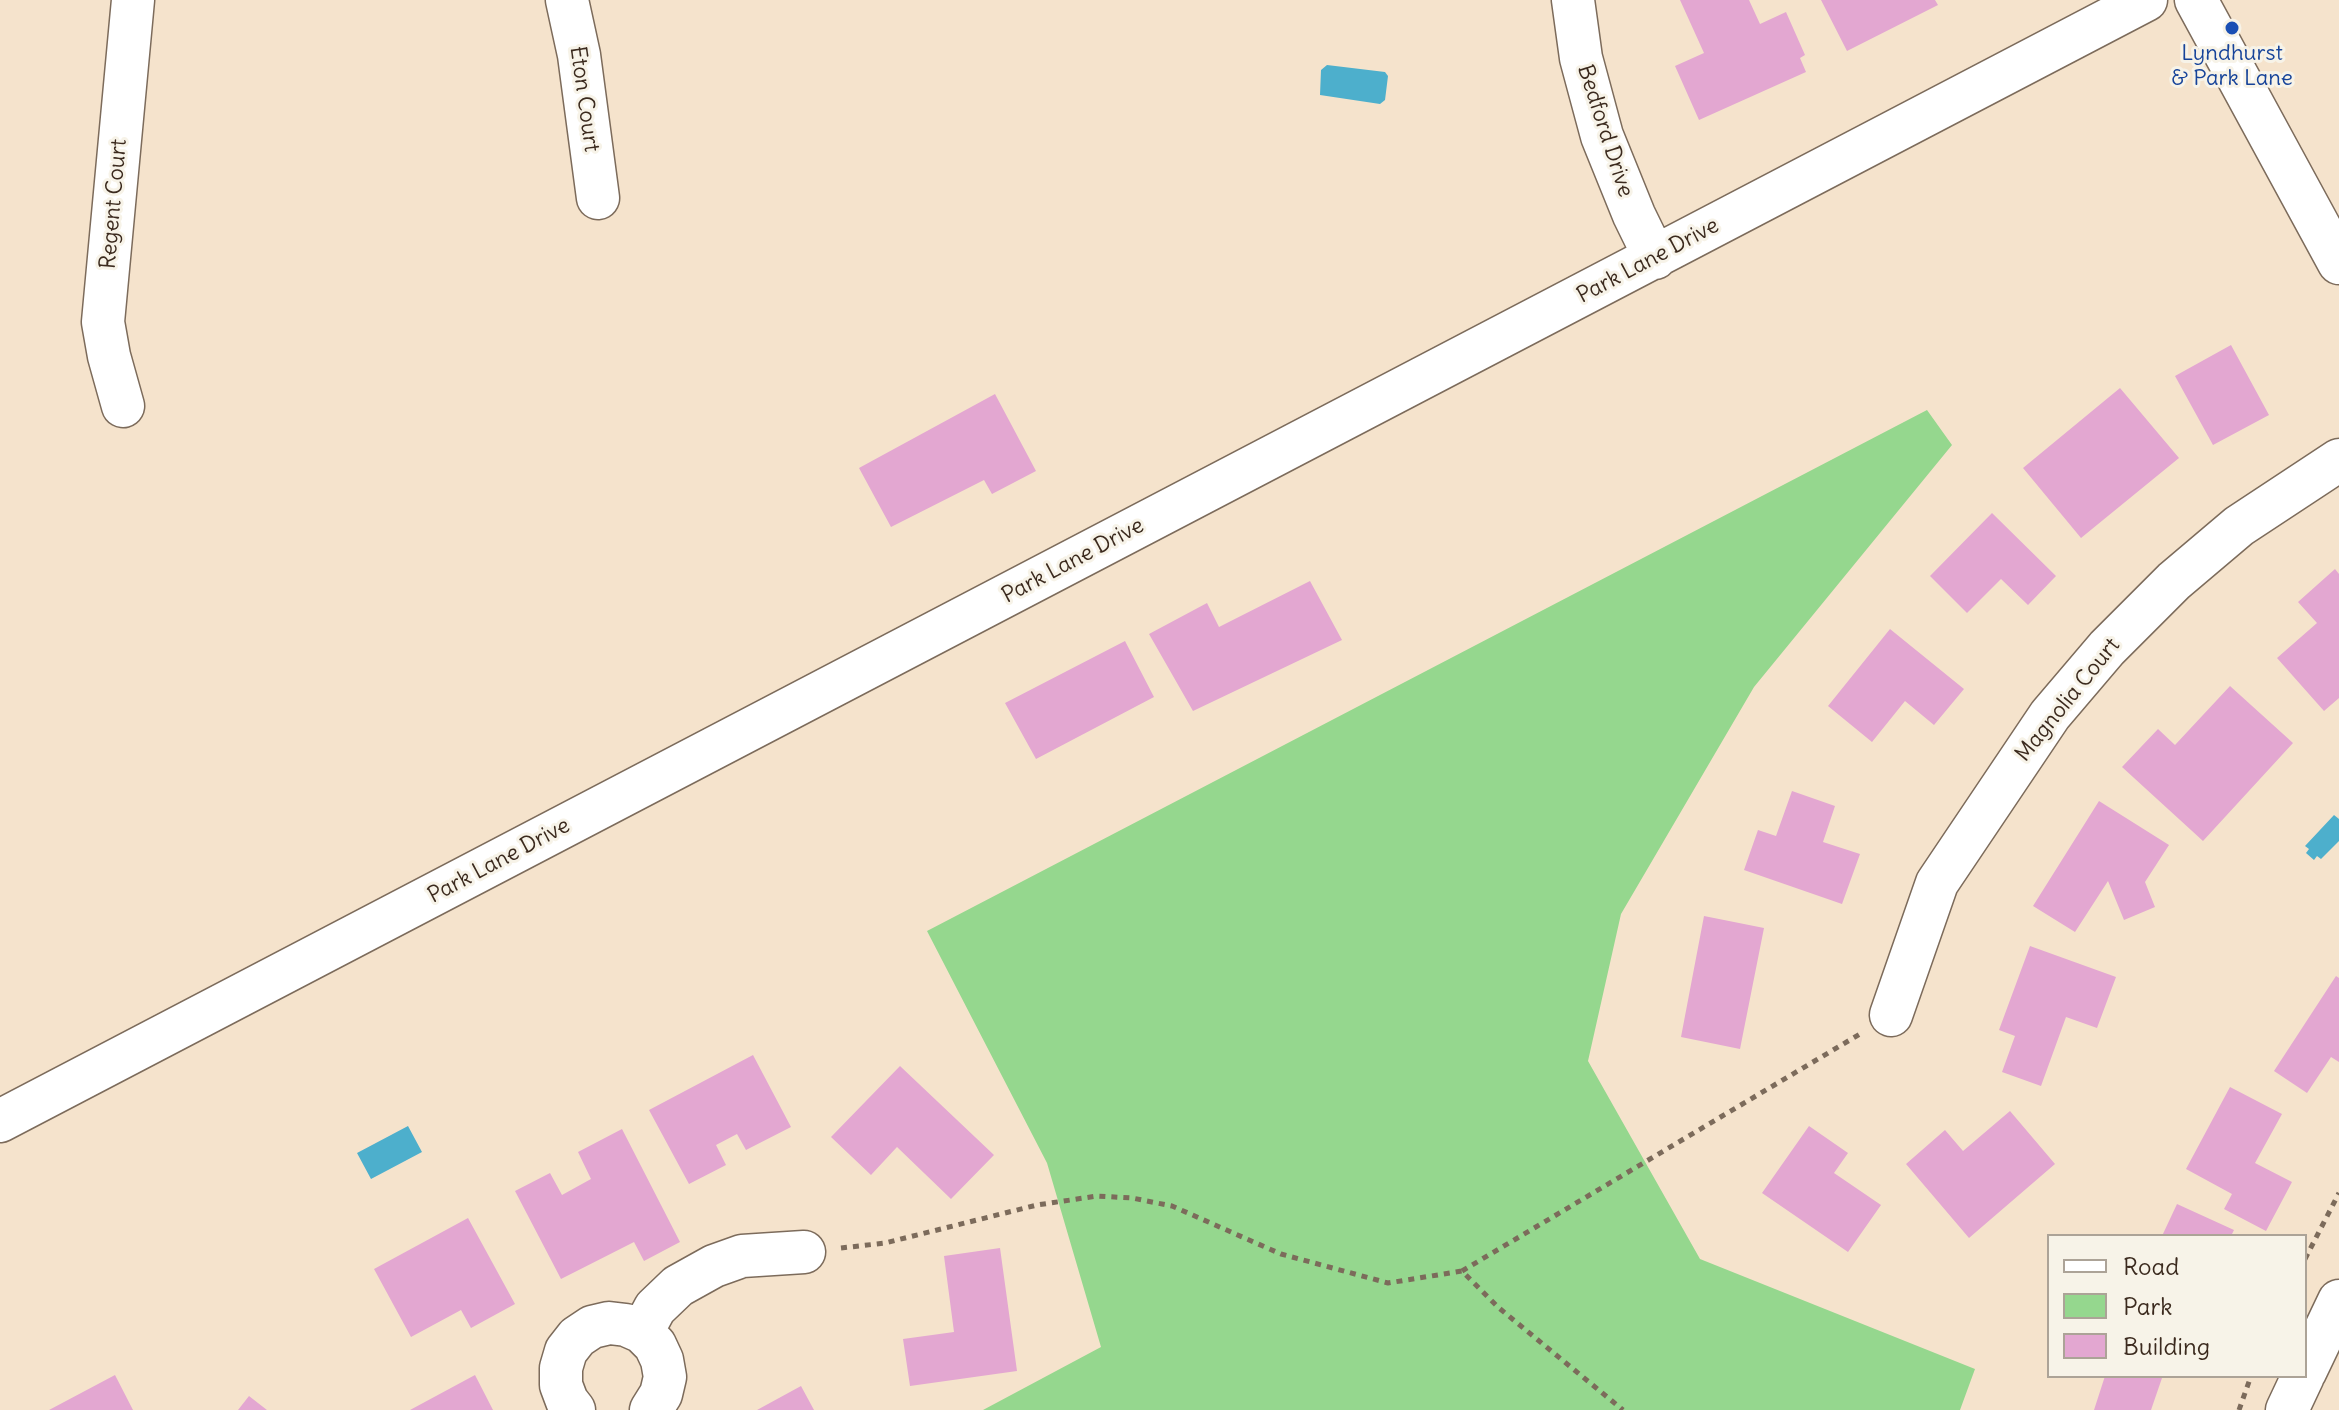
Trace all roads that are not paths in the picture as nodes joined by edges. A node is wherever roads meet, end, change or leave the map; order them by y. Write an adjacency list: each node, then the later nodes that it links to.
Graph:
1 (133, 0): 9 (street, Regent Court)
2 (567, 0): 6 (street, Eton Court)
3 (1573, 0): 7 (street, Bedford Drive)
4 (2146, 0): 7 (street, Park Lane Drive)
5 (2196, 0): 8 (street)
6 (598, 198)
7 (1655, 258): 12 (street, Park Lane Drive)
8 (2339, 263)
9 (123, 406)
10 (2339, 460): 11 (street, Magnolia Court)
11 (1891, 1015)
12 (0, 1121)
13 (804, 1252): 15 (street)
14 (2339, 1301): 16 (street)
15 (642, 1332): 18 (street); 19 (street)
16 (2307, 1368)
17 (2302, 1378): 20 (street)
18 (574, 1410)
19 (651, 1410)
20 (2287, 1410)

